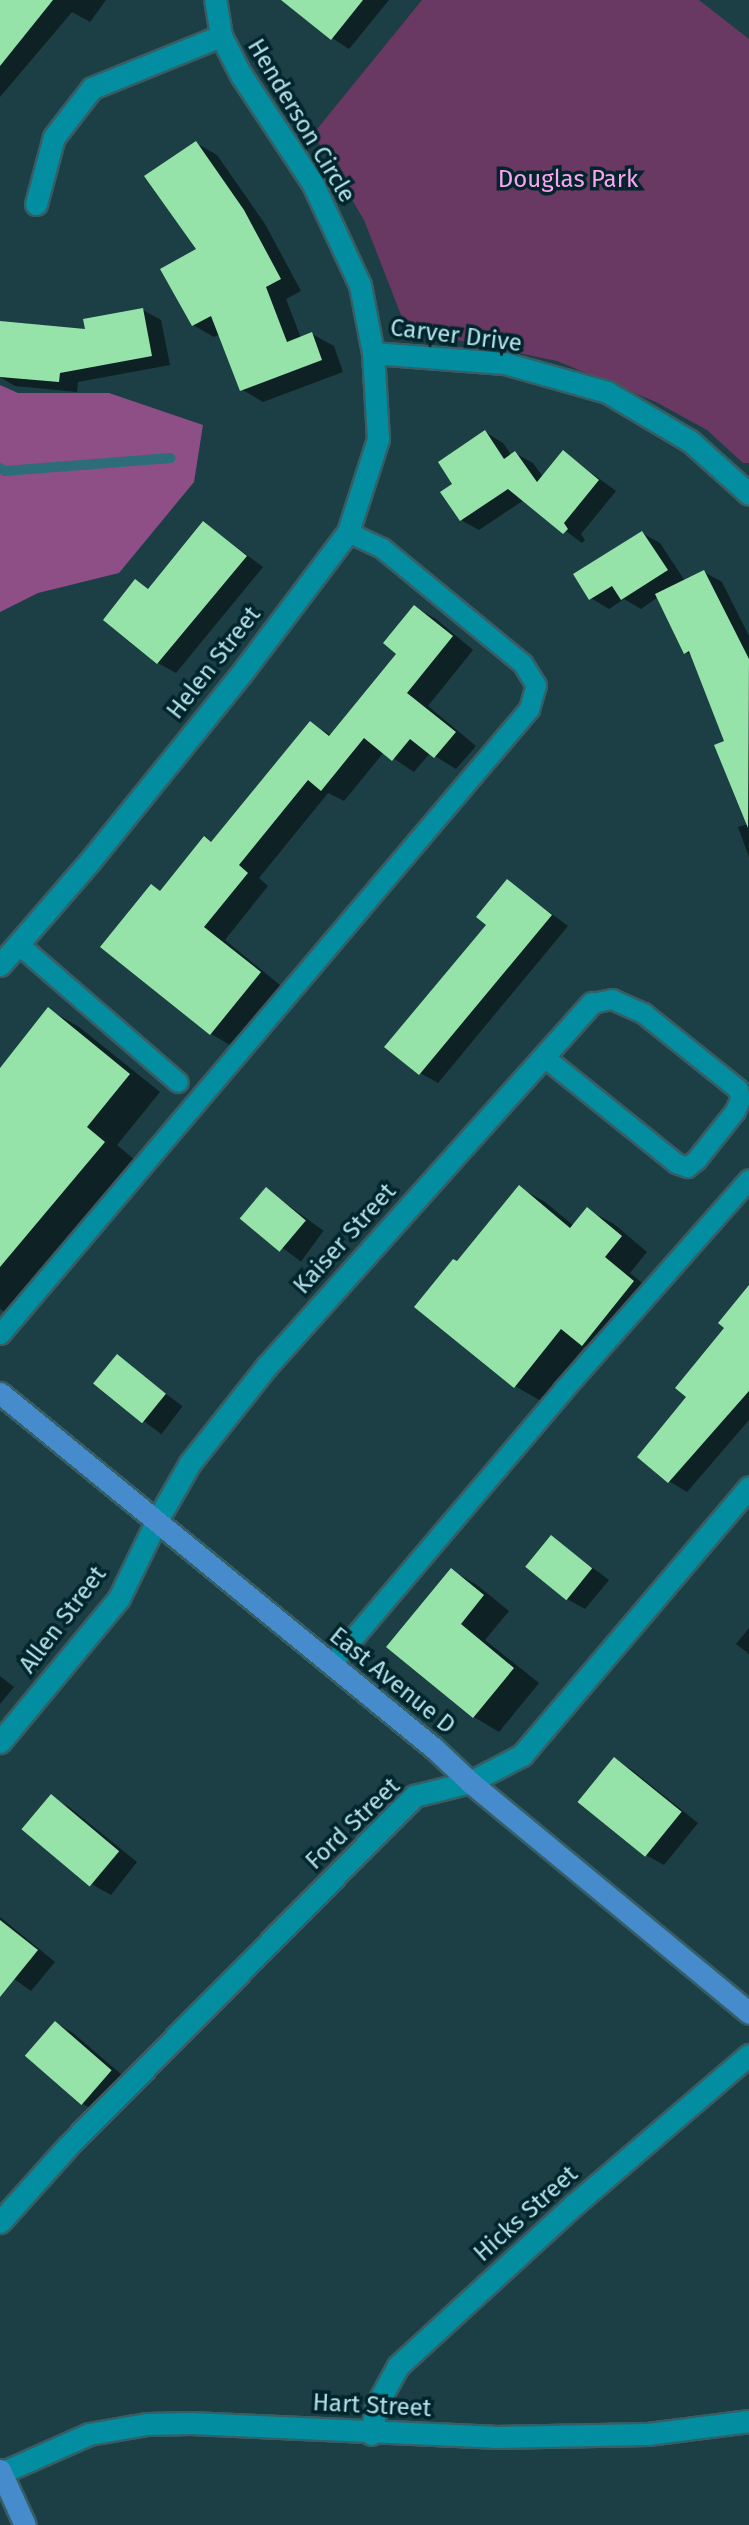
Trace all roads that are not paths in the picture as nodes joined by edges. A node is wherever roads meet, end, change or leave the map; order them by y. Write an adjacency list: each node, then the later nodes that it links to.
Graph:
1 (215, 0): 2 (street, Henderson Circle)
2 (221, 36): 3 (street, Henderson Circle); 4 (street, Henderson Circle)
3 (36, 204)
4 (373, 353): 5 (street, Carver Drive); 6 (street, Helen Street)
5 (749, 494)
6 (348, 532): 7 (street, Helen Street); 13 (lane)
7 (18, 944): 8 (street, Helen Street); 11 (lane)
8 (0, 965)
9 (591, 1003): 10 (street, Kaiser Street); 10 (lane)
10 (544, 1056): 16 (street, Kaiser Street)
11 (178, 1082)
12 (749, 1179): 17 (lane)
13 (0, 1334)
14 (0, 1393): 16 (main road, East Avenue D)
15 (749, 1487): 19 (street, Ford Street)
16 (156, 1522): 17 (main road, East Avenue D); 18 (street, Allen Street)
17 (331, 1664): 19 (main road, East Avenue D)
18 (0, 1742)
19 (470, 1782): 20 (main road, East Avenue D); 22 (street, Ford Street)
20 (749, 2013)
21 (749, 2055): 24 (street, Hicks Street)
22 (0, 2222)
23 (749, 2421): 24 (street, Hart Street)
24 (371, 2434): 25 (street, Hart Street)
25 (1, 2471): 26 (main road)
26 (25, 2525)

